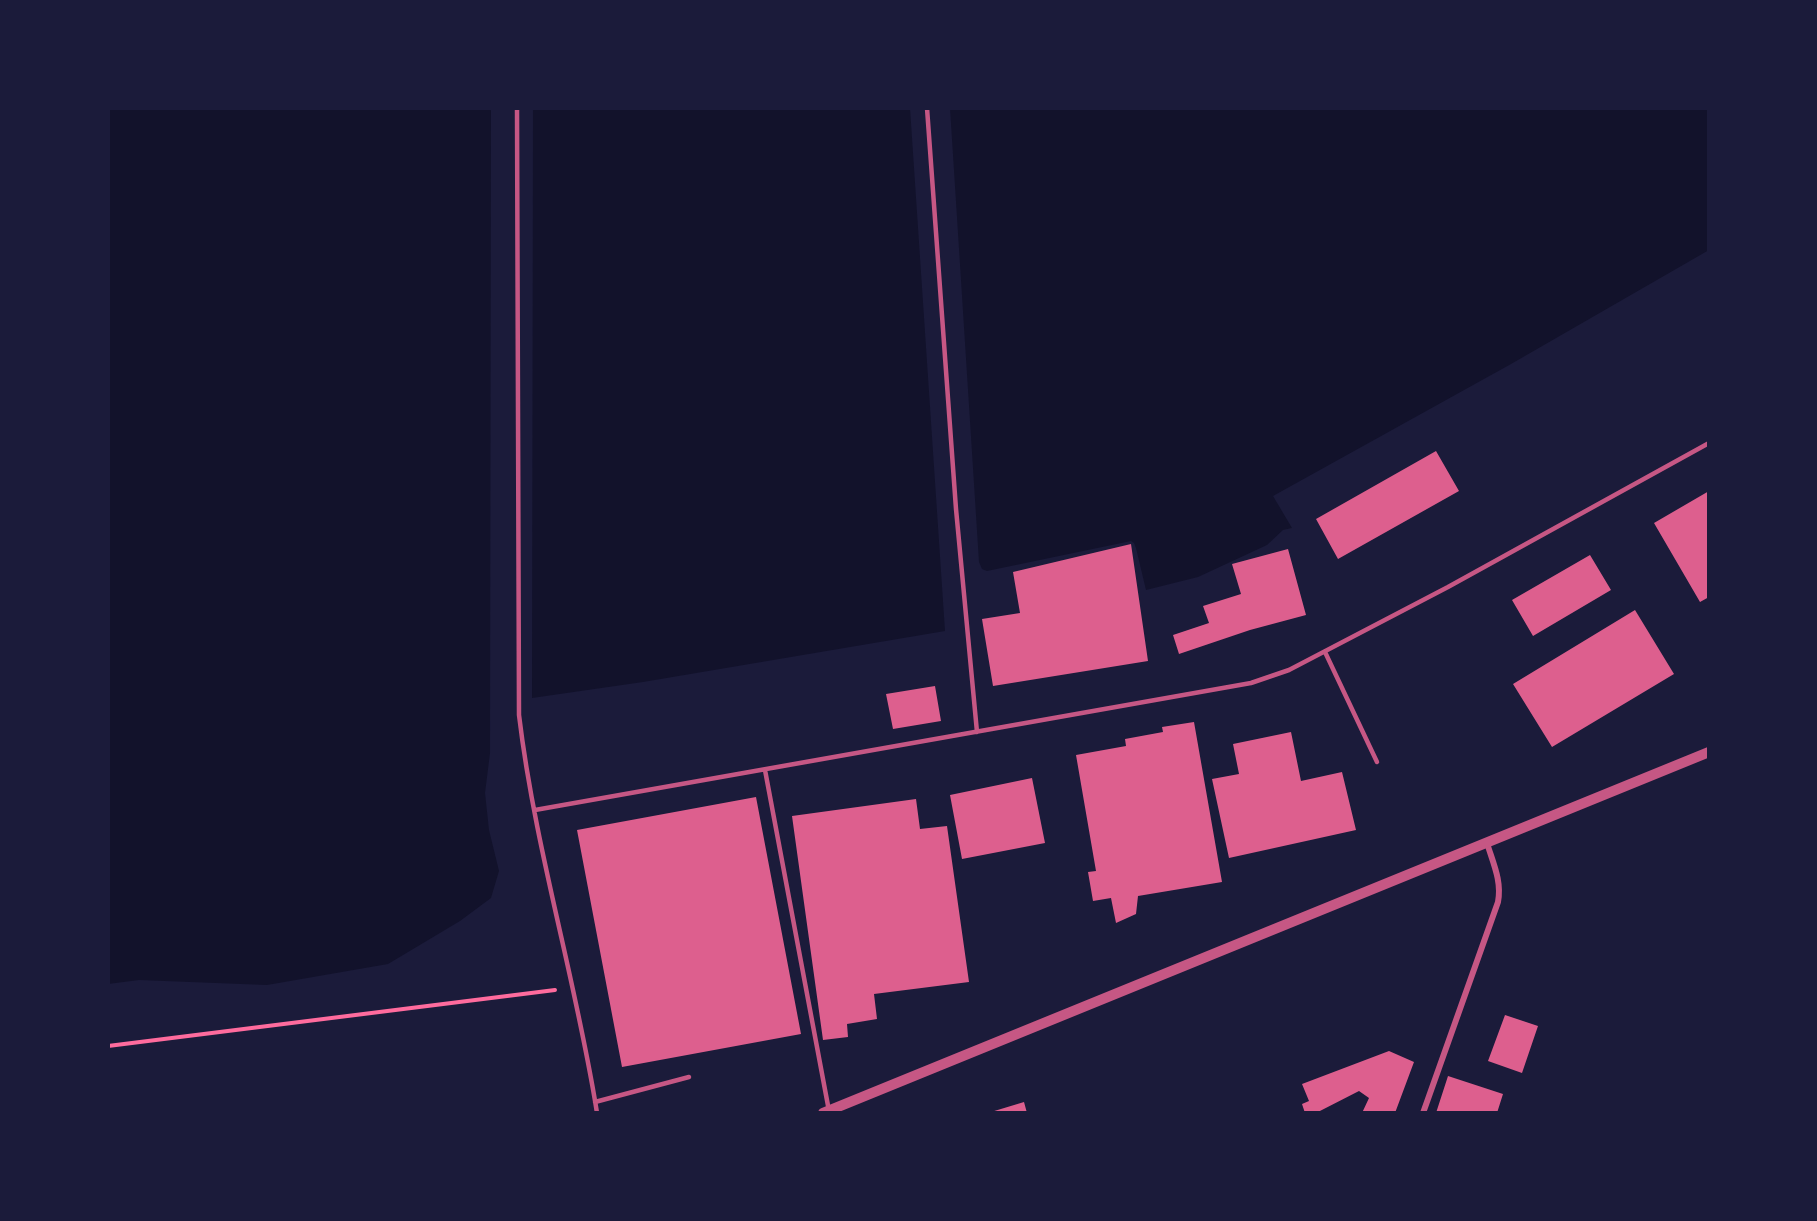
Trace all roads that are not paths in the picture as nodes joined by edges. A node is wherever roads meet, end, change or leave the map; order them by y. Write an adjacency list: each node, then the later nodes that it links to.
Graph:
1 (517, 108): 9 (lane)
2 (927, 108): 5 (lane)
3 (1709, 443): 4 (lane)
4 (1324, 652): 5 (lane); 7 (lane)
5 (977, 732): 8 (lane)
6 (1709, 752): 10 (street)
7 (1377, 762)
8 (765, 770): 9 (lane); 13 (lane)
9 (535, 810): 12 (lane)
10 (1487, 843): 13 (street); 15 (street)
11 (689, 1077): 12 (lane)
12 (595, 1102): 14 (lane)
13 (826, 1112)
14 (597, 1113)
15 (1423, 1113)

